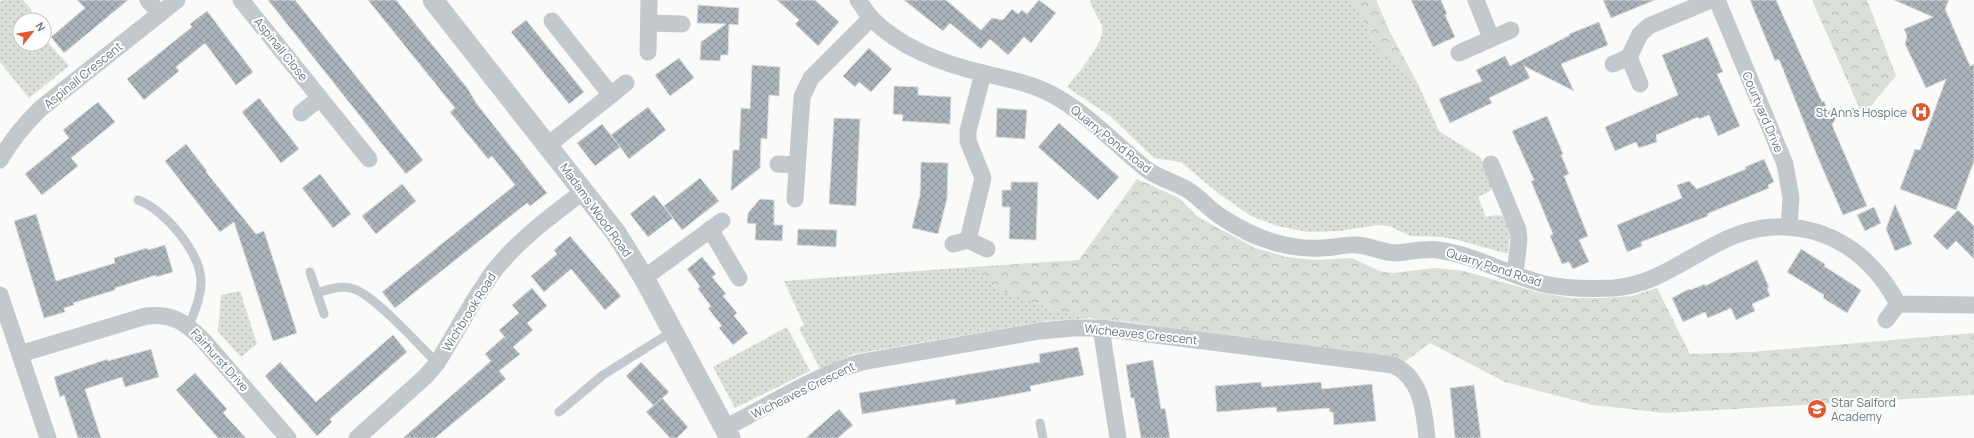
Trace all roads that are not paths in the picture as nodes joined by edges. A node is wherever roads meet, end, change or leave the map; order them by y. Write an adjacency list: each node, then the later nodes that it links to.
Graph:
1 (148, 0): 10 (street)
2 (176, 0): 10 (street, Aspinall Crescent)
3 (241, 0): 25 (street, Aspinall Close)
4 (433, 0): 27 (street, Madams Wood Road)
5 (649, 0): 13 (street)
6 (858, 0): 11 (street, Quarry Pond Road)
7 (1476, 0): 16 (street)
8 (1711, 0): 19 (street)
9 (1717, 0): 36 (street, Courtyard Drive)
10 (160, 14): 29 (street, Aspinall Crescent)
11 (872, 18): 21 (street, Quarry Pond Road); 32 (street)
12 (552, 21): 24 (street)
13 (649, 23): 14 (street); 17 (street)
14 (682, 24)
15 (1511, 30): 16 (street)
16 (1491, 38): 18 (street)
17 (648, 52)
18 (1459, 53)
19 (1629, 57): 20 (street); 23 (street)
20 (1613, 64)
21 (983, 73): 37 (street); 39 (street, Quarry Pond Road)
22 (626, 83): 24 (street)
23 (1640, 84)
24 (611, 95): 27 (street)
25 (320, 98): 26 (street); 28 (street, Aspinall Close)
26 (301, 113)
27 (548, 145): 33 (street, Madams Wood Road)
28 (369, 159)
29 (0, 160)
30 (778, 164): 32 (street)
31 (1491, 164): 39 (street)
32 (797, 165): 34 (street)
33 (584, 191): 40 (street, Madams Wood Road); 52 (street, Wichbrook Road)
34 (795, 199)
35 (138, 200): 48 (lane)
36 (1789, 227): 39 (street, Quarry Pond Road); 44 (street, Quarry Pond Road)
37 (987, 249)
38 (310, 272): 42 (lane)
39 (1514, 274)
40 (644, 278): 41 (street); 50 (street, Madams Wood Road)
41 (740, 278)
42 (317, 292): 46 (lane); 52 (lane)
43 (0, 295): 51 (street)
44 (1898, 304): 45 (street); 47 (street)
45 (1974, 305)
46 (324, 314)
47 (1886, 320)
48 (189, 326): 51 (street, Fairhurst Drive); 57 (street, Fairhurst Drive)
49 (1101, 328): 55 (street, Wicheaves Crescent); 60 (street); 61 (street, Wicheaves Crescent)
50 (673, 331): 53 (lane); 55 (street, Madams Wood Road)
51 (20, 354): 56 (street)
52 (437, 363): 58 (street, Wichbrook Road)
53 (559, 412)
54 (1040, 423): 59 (lane)
55 (728, 433)
56 (48, 438)
57 (288, 438)
58 (357, 438)
59 (1043, 438)
60 (1118, 438)
61 (1427, 438)

